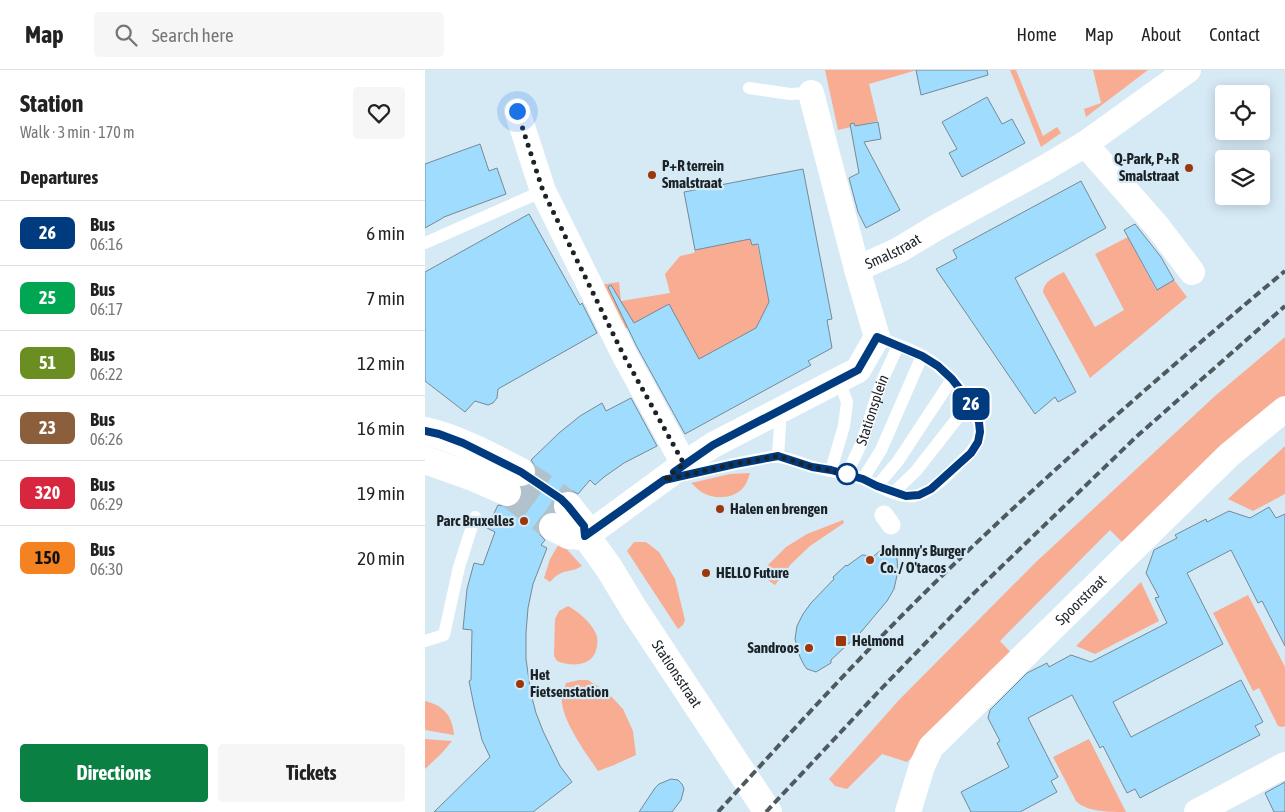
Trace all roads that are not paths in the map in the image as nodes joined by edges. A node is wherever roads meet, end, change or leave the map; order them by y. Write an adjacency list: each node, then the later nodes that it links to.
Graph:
1 (1188, 70): 5 (street, Smalstraat)
2 (749, 88): 3 (lane)
3 (811, 93): 8 (street, Smalstraat)
4 (517, 111): 6 (street)
5 (1085, 144): 8 (street, Smalstraat); 9 (street)
6 (543, 191): 7 (lane); 20 (street)
7 (425, 243)
8 (857, 268): 10 (street)
9 (1192, 272)
10 (888, 342): 11 (lane, Stationsplein); 13 (street, Stationsplein); 22 (lane, Stationsplein)
11 (922, 356): 12 (lane, Stationsplein); 23 (lane, Stationsplein)
12 (952, 379): 14 (lane, Stationsplein); 25 (lane)
13 (839, 380): 16 (street, Stationsplein); 21 (lane, Stationsplein)
14 (970, 402): 26 (lane); 26 (lane, Stationsplein)
15 (1285, 409): 33 (street, Spoorstraat)
16 (773, 413): 18 (lane); 20 (street, Stationsplein)
17 (425, 431): 19 (street)
18 (778, 456): 21 (lane, Stationsplein); 24 (lane, Stationsplein)
19 (425, 460)
20 (684, 464): 24 (street, Stationsplein)
21 (831, 470): 22 (lane, Stationsplein)
22 (847, 474): 23 (lane, Stationsplein)
23 (863, 479): 25 (lane, Stationsplein)
24 (664, 480): 29 (street, Stationsplein)
25 (877, 486): 26 (lane, Stationsplein)
26 (894, 492)
27 (561, 516): 29 (street, Stationsstraat)
28 (475, 517): 30 (lane)
29 (585, 536): 32 (street, Stationsstraat)
30 (425, 641)
31 (1285, 765): 34 (street)
32 (768, 812)
33 (908, 812)
34 (1197, 812)

